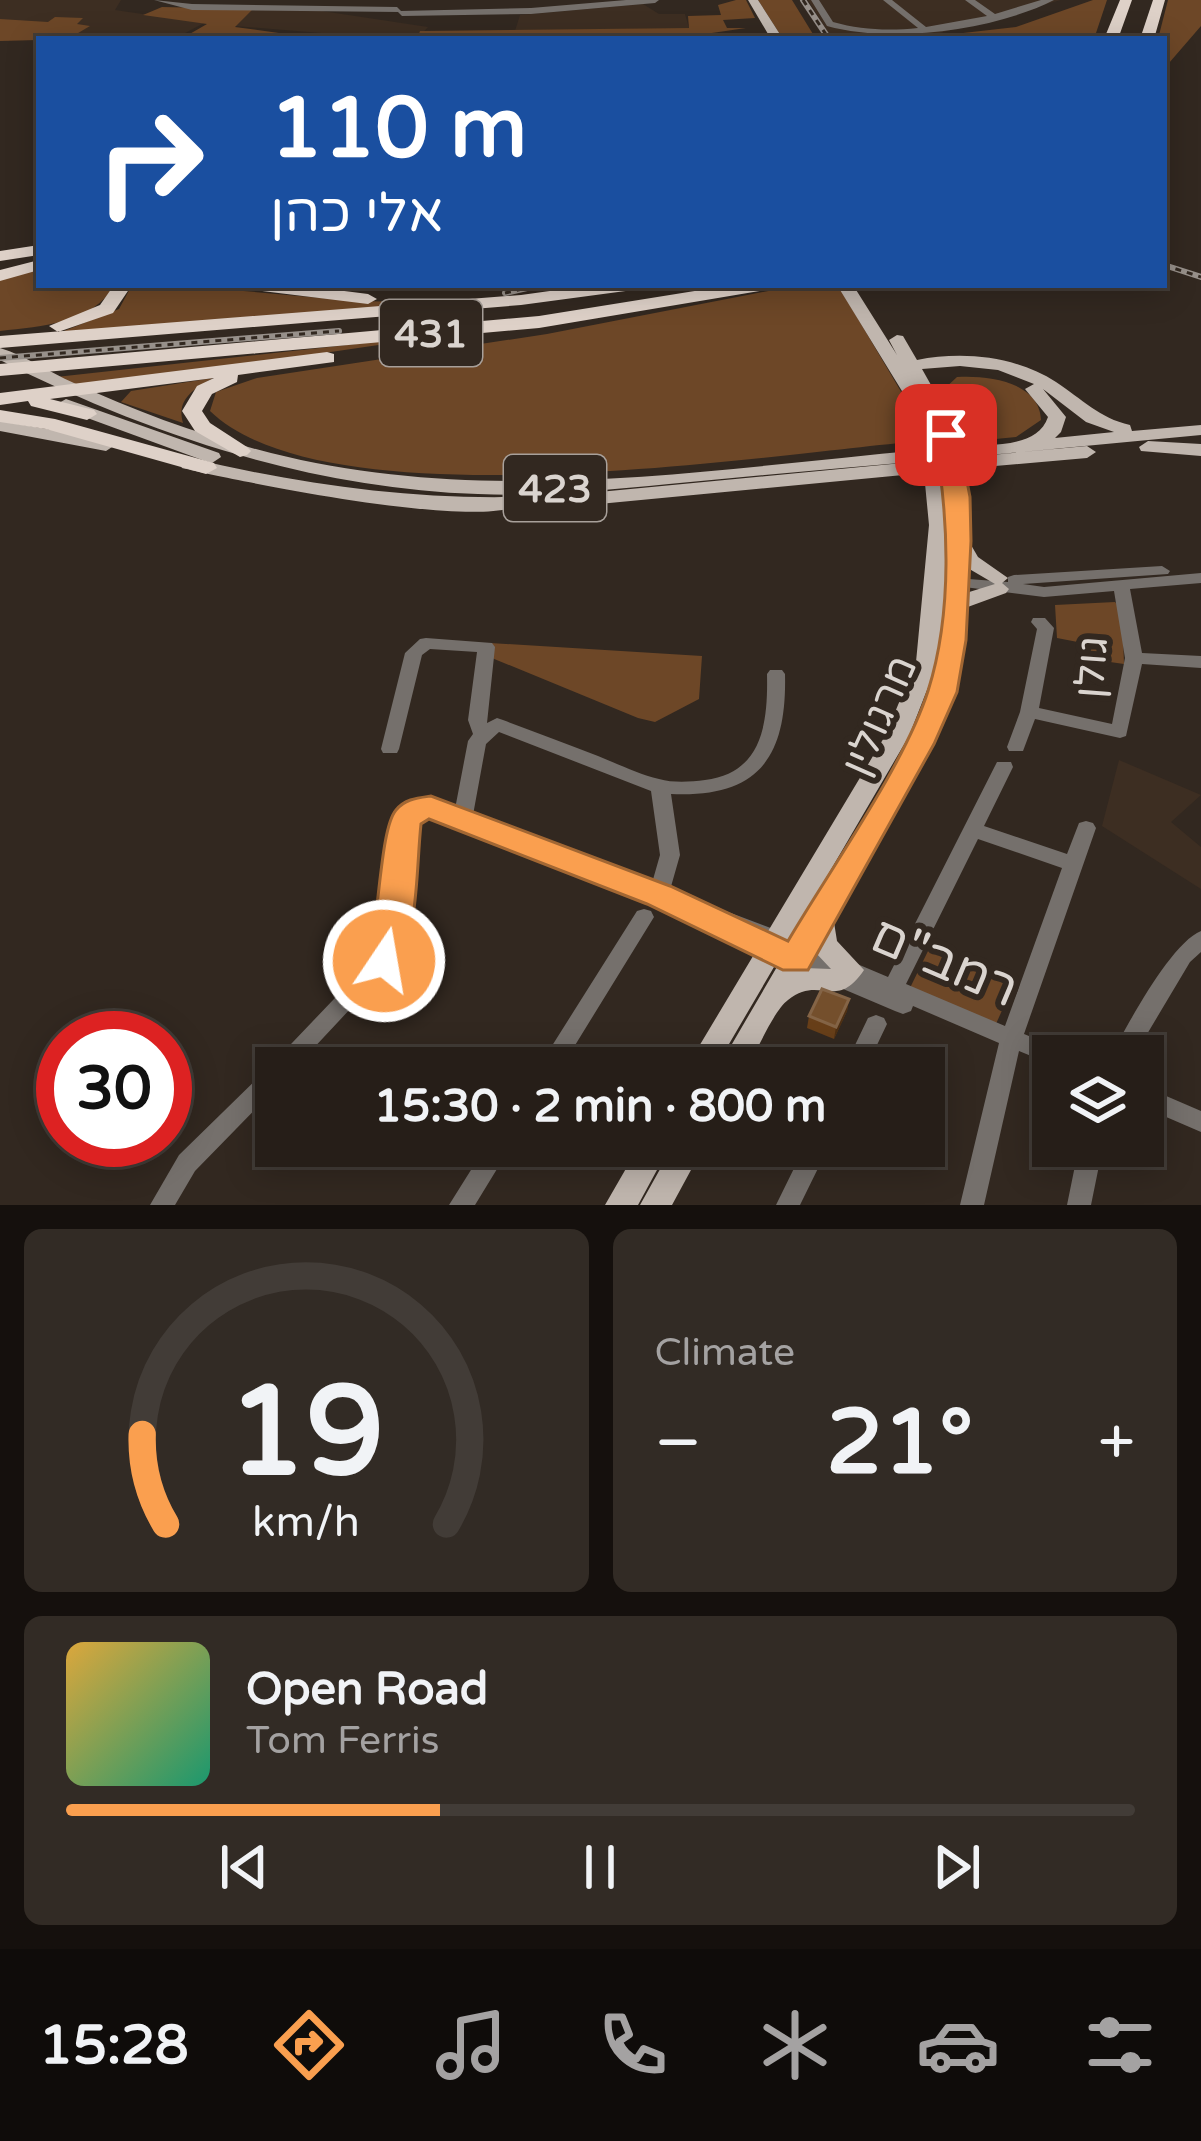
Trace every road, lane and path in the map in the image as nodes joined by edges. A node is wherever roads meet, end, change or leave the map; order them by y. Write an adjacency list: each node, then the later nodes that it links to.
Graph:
1 (161, 0): 11 (street)
2 (639, 0): 12 (street)
3 (655, 0): 12 (street)
4 (753, 0): 15 (main road)
5 (814, 0): 14 (street)
6 (887, 0): 14 (street)
7 (969, 0): 13 (street)
8 (1050, 0): 13 (street)
9 (1126, 0): 16 (highway)
10 (1159, 0): 17 (highway)
11 (307, 4): 12 (street)
12 (400, 11)
13 (994, 17): 14 (street)
14 (922, 27)
15 (775, 36)
16 (1113, 36)
17 (1148, 36)
18 (0, 256): 19 (highway)
19 (36, 256)
20 (36, 257): 21 (highway)
21 (0, 272)
22 (122, 288): 33 (highway)
23 (261, 288): 30 (highway)
24 (272, 288): 30 (highway)
25 (612, 288): 29 (highway, 431)
26 (750, 288): 31 (highway, 431)
27 (847, 288): 38 (main road)
28 (862, 288): 32 (main road)
29 (557, 296): 30 (highway); 33 (highway, 431)
30 (337, 298)
31 (696, 299): 34 (highway, 431); 35 (highway)
32 (889, 328): 36 (main road); 38 (main road)
33 (0, 344): 41 (highway)
34 (255, 348): 37 (highway, 431); 39 (highway)
35 (315, 359): 40 (highway); 50 (highway)
36 (970, 367): 38 (main road); 43 (main road); 48 (main road); 49 (main road)
37 (0, 369): 41 (main road, 423)
38 (909, 369): 43 (main road, מרגולין); 58 (main road, מרגולין)
39 (0, 380)
40 (135, 384): 41 (highway); 44 (highway)
41 (49, 386): 42 (highway); 44 (main road, 423); 45 (main road, 423)
42 (0, 399): 45 (highway)
43 (936, 408): 54 (main road, מרגולין)
44 (121, 411): 50 (main road, 423)
45 (87, 414): 53 (main road, 423)
46 (0, 416): 52 (highway)
47 (0, 425): 52 (main road)
48 (1198, 439): 49 (main road, 423); 49 (main road, 423)
49 (1019, 450): 51 (main road, 423)
50 (239, 452): 51 (main road, 423)
51 (876, 466): 53 (main road, 423)
52 (206, 468): 53 (main road)
53 (453, 503)
54 (958, 541): 57 (main road); 58 (main road, מרגולין)
55 (1201, 568): 57 (street)
56 (1201, 578): 59 (street)
57 (999, 584): 58 (main road); 59 (street)
58 (948, 585): 73 (main road, מרגולין); 76 (main road, מרגולין)
59 (1121, 587): 61 (street, גולן)
60 (1039, 622): 64 (street)
61 (1134, 658): 62 (street); 64 (street, גולן)
62 (1201, 662)
63 (776, 674): 67 (street)
64 (1029, 712): 70 (street)
65 (481, 732): 66 (street); 67 (street); 68 (street)
66 (390, 749)
67 (660, 787): 72 (street)
68 (463, 818): 72 (street, רמב"ם); 83 (street, רמב"ם)
69 (1086, 828): 71 (street)
70 (974, 830): 71 (street); 78 (street)
71 (1073, 863): 82 (street)
72 (658, 895): 76 (street, רמב"ם)
73 (823, 911): 76 (main road, מרגולין); 77 (main road)
74 (644, 917): 84 (street)
75 (1201, 939): 81 (street)
76 (786, 950): 77 (street, רמב"ם); 79 (main road, מרגולין); 85 (main road, מרגולין)
77 (846, 975): 78 (street, רמב"ם); 79 (main road); 82 (street, רמב"ם)
78 (893, 988): 82 (street, רמב"ם)
79 (774, 995): 86 (main road, מרגולין)
80 (876, 1024): 87 (street)
81 (1135, 1035)
82 (1010, 1044): 88 (street, רמב"ם); 89 (street, רמב"ם); 101 (street)
83 (300, 1047)
84 (563, 1047)
85 (715, 1047)
86 (744, 1047)
87 (865, 1047)
88 (1032, 1050)
89 (1032, 1056)
90 (255, 1094): 96 (street)
91 (485, 1167): 97 (street)
92 (643, 1167): 98 (main road)
93 (677, 1167): 99 (main road)
94 (807, 1167): 100 (street)
95 (1086, 1167): 102 (street)
96 (161, 1205)
97 (460, 1205)
98 (621, 1205)
99 (656, 1205)
100 (788, 1205)
101 (972, 1205)
102 (1079, 1205)

